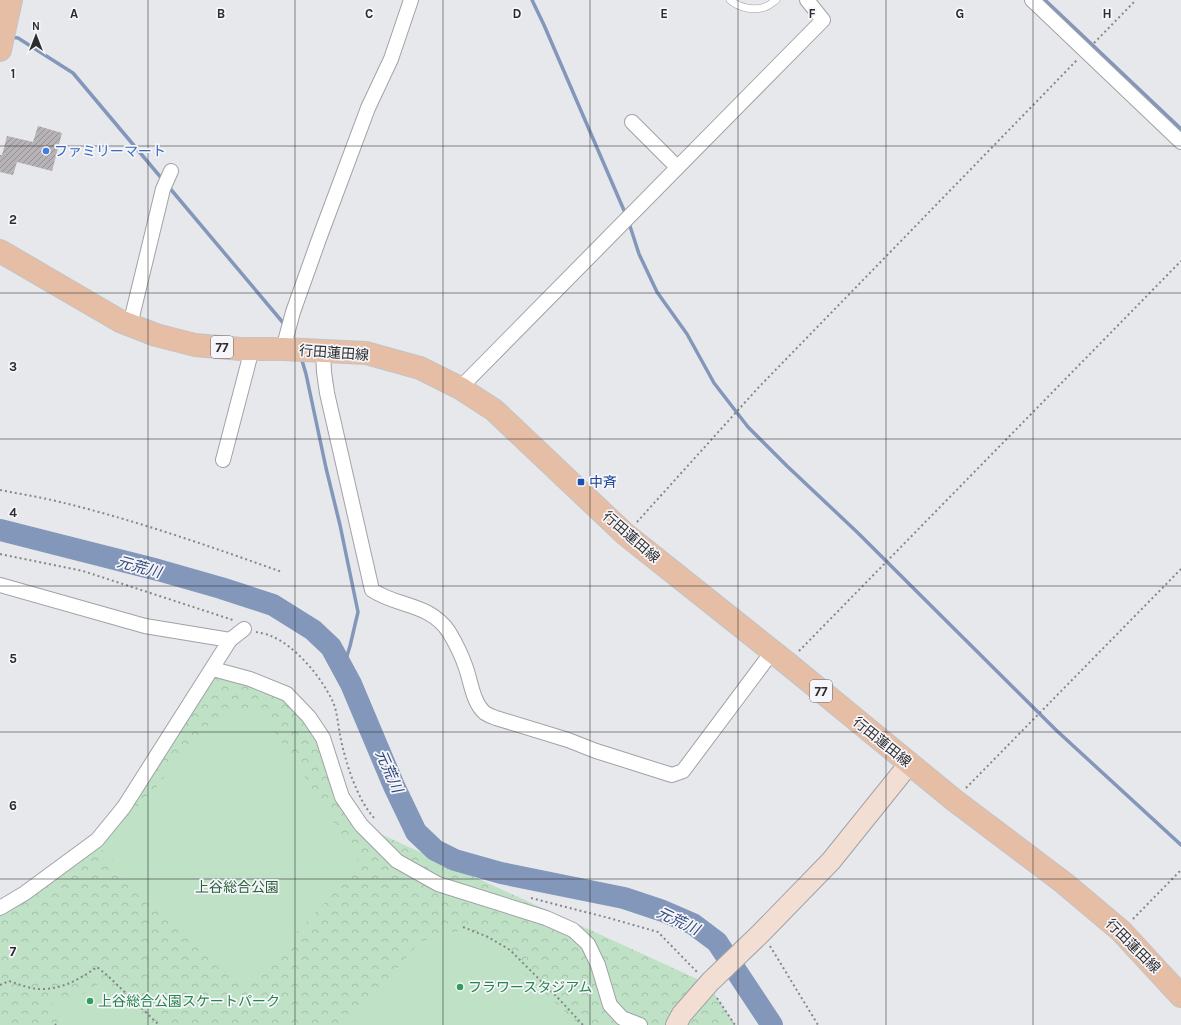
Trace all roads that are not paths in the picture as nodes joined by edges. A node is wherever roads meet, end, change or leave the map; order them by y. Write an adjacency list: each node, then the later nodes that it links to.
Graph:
1 (11, 0): 7 (main road)
2 (411, 0): 15 (street)
3 (730, 0): 4 (lane)
4 (776, 0)
5 (807, 0): 10 (street)
6 (1032, 0): 9 (street)
7 (0, 50)
8 (632, 122): 10 (street)
9 (1181, 142)
10 (677, 167): 17 (street)
11 (172, 171): 13 (street)
12 (0, 251): 13 (main road, 行田蓮田線 / 77)
13 (130, 325): 14 (main road, 行田蓮田線 / 77)
14 (252, 349): 15 (main road, 行田蓮田線 / 77); 18 (street)
15 (283, 349): 16 (main road, 行田蓮田線 / 77)
16 (323, 351): 17 (main road, 行田蓮田線 / 77); 22 (street)
17 (460, 388): 22 (main road, 行田蓮田線 / 77)
18 (223, 460)
19 (0, 585): 21 (street)
20 (244, 629): 21 (street)
21 (230, 640): 23 (street)
22 (779, 658): 24 (main road, 行田蓮田線 / 77)
23 (213, 668): 25 (street); 27 (street)
24 (909, 764): 26 (main road, 行田蓮田線 / 77); 28 (street)
25 (0, 908)
26 (1181, 996)
27 (640, 1025)
28 (676, 1025)

